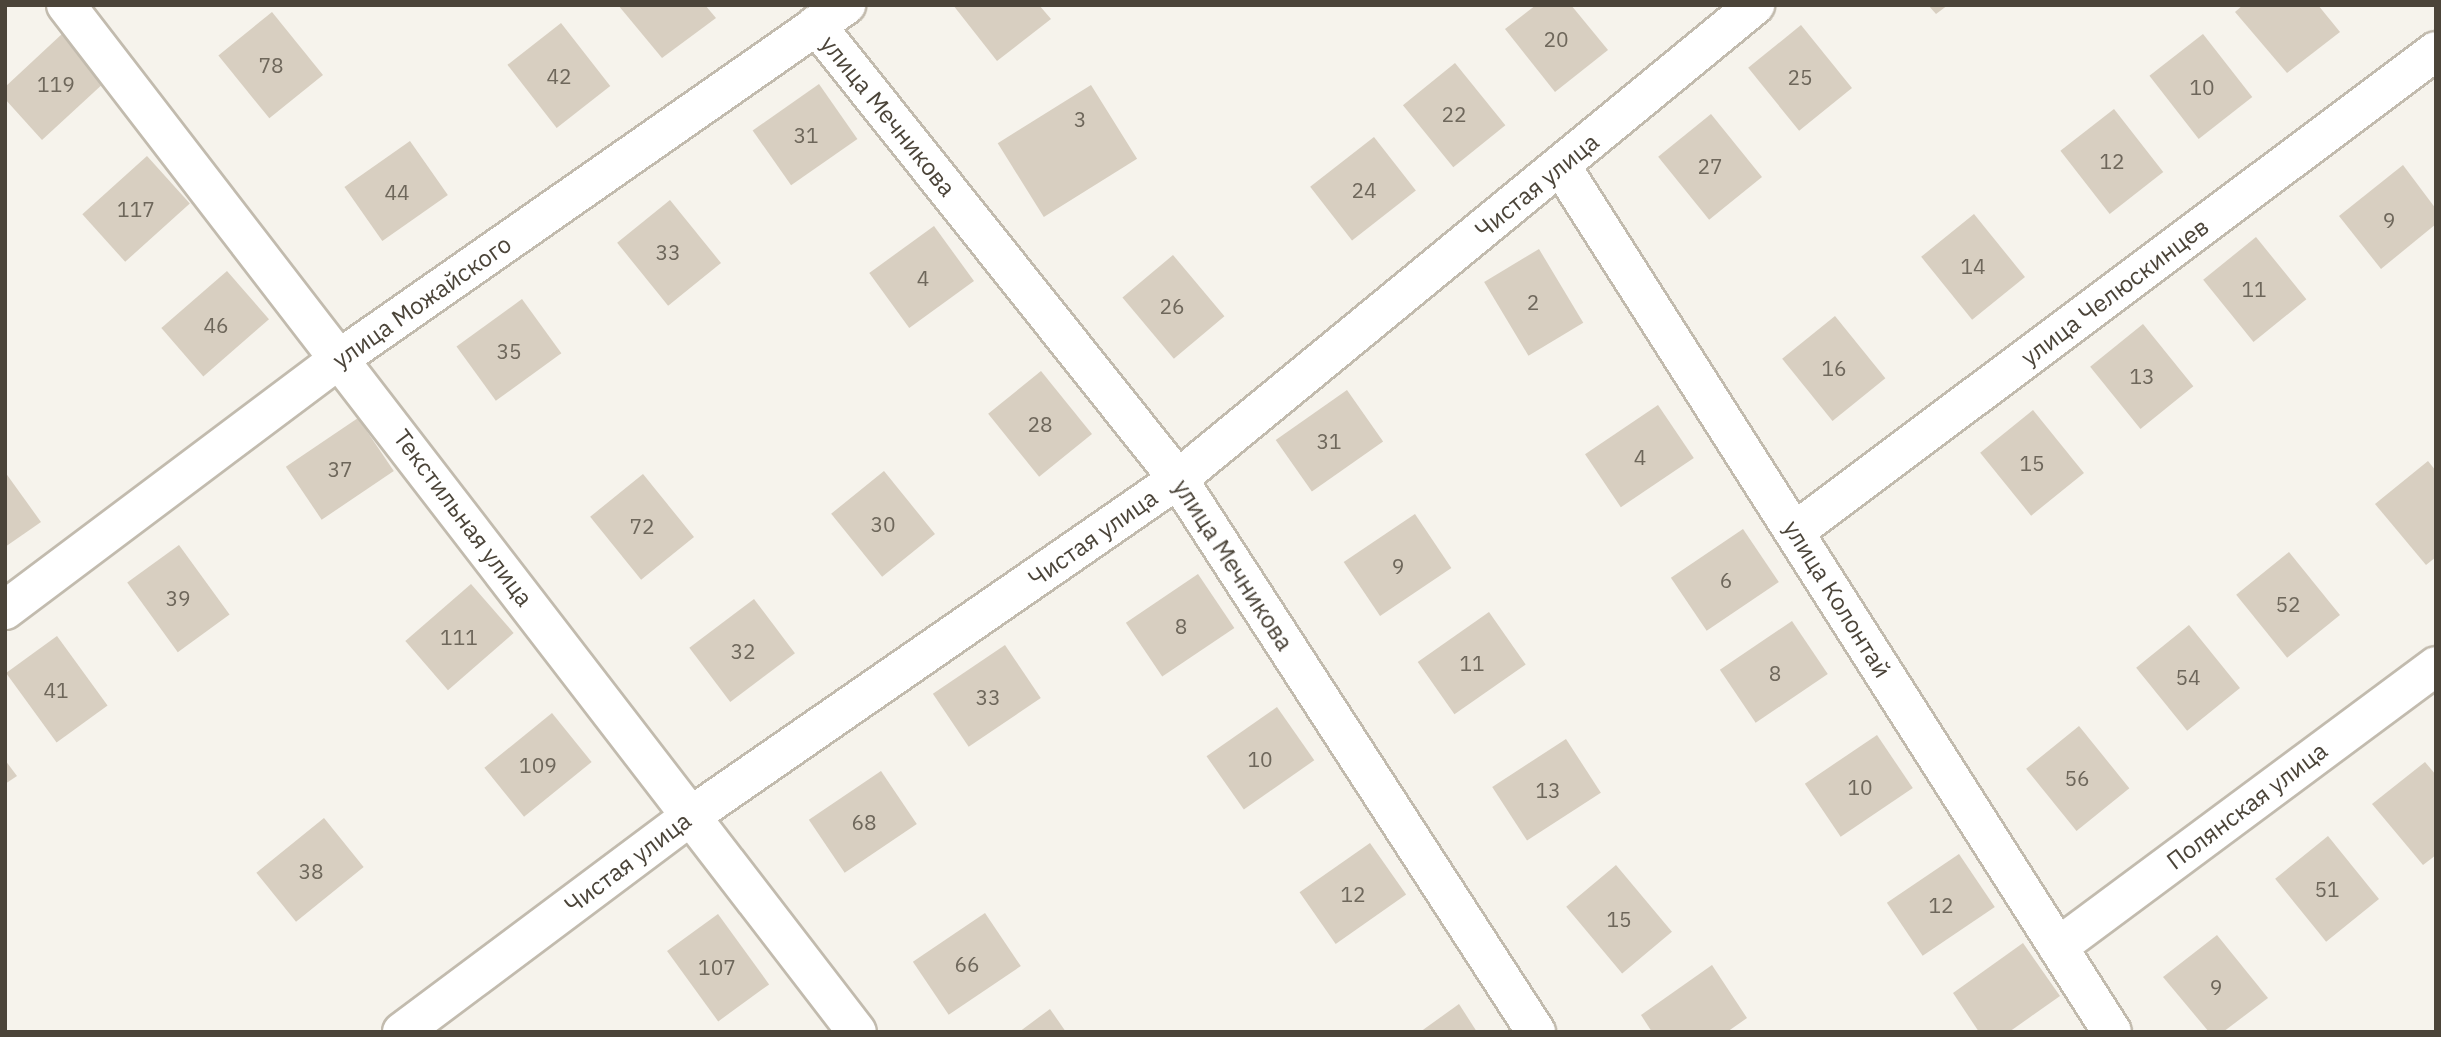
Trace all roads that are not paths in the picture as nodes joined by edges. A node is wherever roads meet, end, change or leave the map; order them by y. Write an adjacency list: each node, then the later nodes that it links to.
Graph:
1 (66, 5): 6 (street, Текстильная улица)
2 (1755, 5): 5 (street, Чистая улица)
3 (831, 15): 6 (street, улица Можайского); 7 (street, улица Мечникова)
4 (2436, 51): 8 (street, улица Челюскинцев)
5 (1561, 166): 7 (street, Чистая улица); 8 (street, улица Колонтай)
6 (342, 357): 9 (street, улица Можайского); 11 (street, Текстильная улица)
7 (1178, 479): 11 (street, Чистая улица); 15 (street, улица Мечникова)
8 (1794, 532): 12 (street, улица Колонтай)
9 (5, 610)
10 (2436, 666): 12 (street, Полянская улица)
11 (688, 818): 13 (street, Чистая улица); 14 (street, Текстильная улица)
12 (2058, 947): 16 (street, улица Колонтай)
13 (402, 1032)
14 (857, 1032)
15 (1536, 1032)
16 (2112, 1032)

